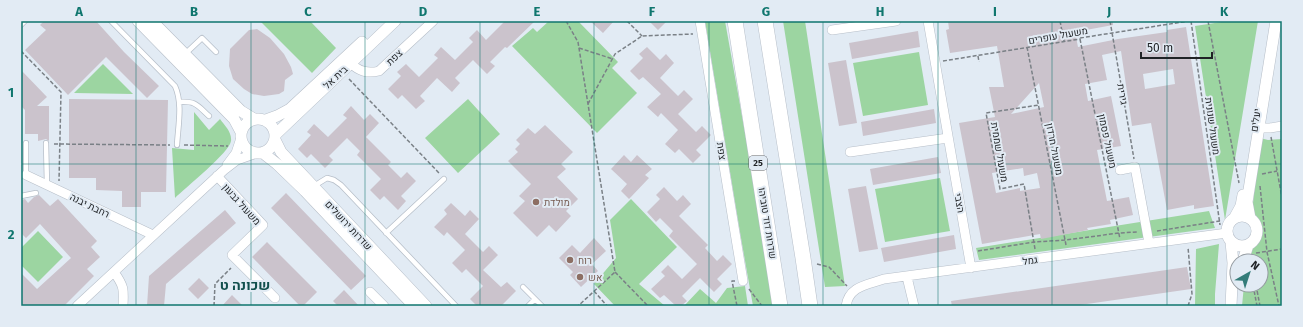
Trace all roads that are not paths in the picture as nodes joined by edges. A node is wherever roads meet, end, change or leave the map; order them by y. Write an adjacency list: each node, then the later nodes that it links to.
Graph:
1 (25, 21): 15 (lane)
2 (111, 21): 20 (lane)
3 (138, 21): 28 (street)
4 (152, 21): 18 (street)
5 (384, 21): 23 (street, בית אל)
6 (395, 21): 19 (street, בית אל)
7 (433, 21): 19 (street, צפת)
8 (700, 21): 53 (street, צפת)
9 (735, 21): 67 (highway, שדרות דוד טוביהו / 25)
10 (765, 21): 68 (highway)
11 (896, 21): 16 (street)
12 (928, 21): 27 (street, הצבי)
13 (1271, 21): 43 (street, יעלים)
14 (1276, 21): 25 (street, יעלים)
15 (21, 25)
16 (832, 30)
17 (216, 52): 18 (lane)
18 (185, 54): 22 (street)
19 (350, 63): 26 (street, בית אל)
20 (179, 102): 21 (lane); 31 (lane)
21 (209, 116)
22 (254, 119): 23 (street); 28 (street)
23 (266, 120): 26 (street)
24 (1282, 126): 25 (street, יעלים)
25 (1264, 128): 44 (street, יעלים)
26 (276, 137): 33 (street); 40 (street, שדרות ירושלים)
27 (948, 138): 32 (street); 50 (street, הצבי)
28 (240, 139): 33 (street); 34 (street)
29 (26, 143): 36 (lane)
30 (46, 143): 39 (lane)
31 (176, 145)
32 (850, 152)
33 (260, 153): 34 (street); 62 (street, שדרות ירושלים)
34 (224, 170): 37 (street)
35 (1120, 170): 48 (street)
36 (26, 175): 39 (street, רחבת יבנה)
37 (216, 176): 46 (street); 57 (street, משעול גבעון)
38 (444, 179): 45 (lane)
39 (47, 185): 46 (street, רחבת יבנה)
40 (313, 186): 45 (lane); 63 (street, שדרות ירושלים)
41 (36, 193): 42 (lane)
42 (21, 196)
43 (1235, 217): 44 (street); 47 (street, יעלים)
44 (1250, 218): 49 (street, יעלים)
45 (386, 233): 64 (lane)
46 (153, 236): 51 (street)
47 (1226, 236): 48 (street, גמל); 49 (street); 71 (street)
48 (1149, 243): 50 (street, גמל)
49 (1247, 253)
50 (971, 268): 52 (street, גמל)
51 (114, 272): 59 (street); 60 (street)
52 (907, 277): 69 (street, גמל); 70 (street)
53 (743, 281)
54 (523, 287): 58 (lane)
55 (370, 292): 61 (street)
56 (1239, 293): 72 (street)
57 (275, 298)
58 (535, 299): 65 (lane); 66 (lane)
59 (77, 306)
60 (123, 306)
61 (384, 306)
62 (414, 306)
63 (426, 306)
64 (456, 306)
65 (528, 306)
66 (542, 306)
67 (780, 306)
68 (810, 306)
69 (846, 306)
70 (914, 306)
71 (1231, 306)
72 (1238, 306)

